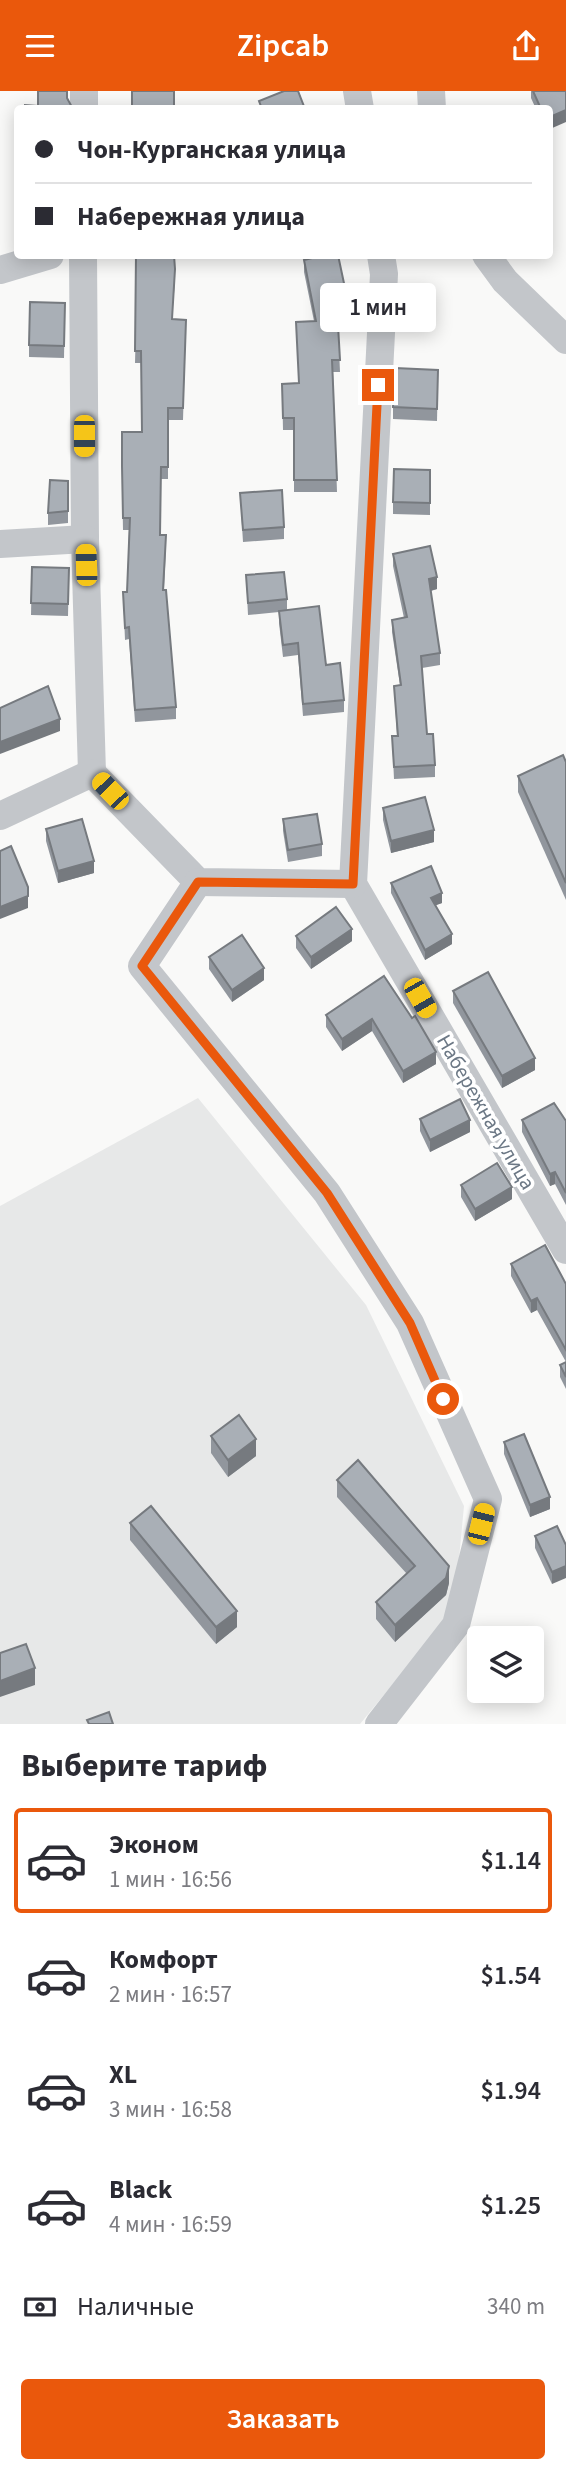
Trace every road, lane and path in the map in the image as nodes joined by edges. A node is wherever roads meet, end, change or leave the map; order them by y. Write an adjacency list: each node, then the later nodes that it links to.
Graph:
1 (37, 259): 5 (street)
2 (83, 259): 7 (street)
3 (489, 259): 6 (street)
4 (387, 262): 12 (street)
5 (0, 270)
6 (566, 340)
7 (85, 539): 8 (street); 9 (street)
8 (0, 544)
9 (92, 773): 10 (street); 11 (street)
10 (0, 816)
11 (198, 882): 12 (street); 14 (street)
12 (353, 884): 13 (street, Набережная улица)
13 (566, 1250)
14 (379, 1724)

